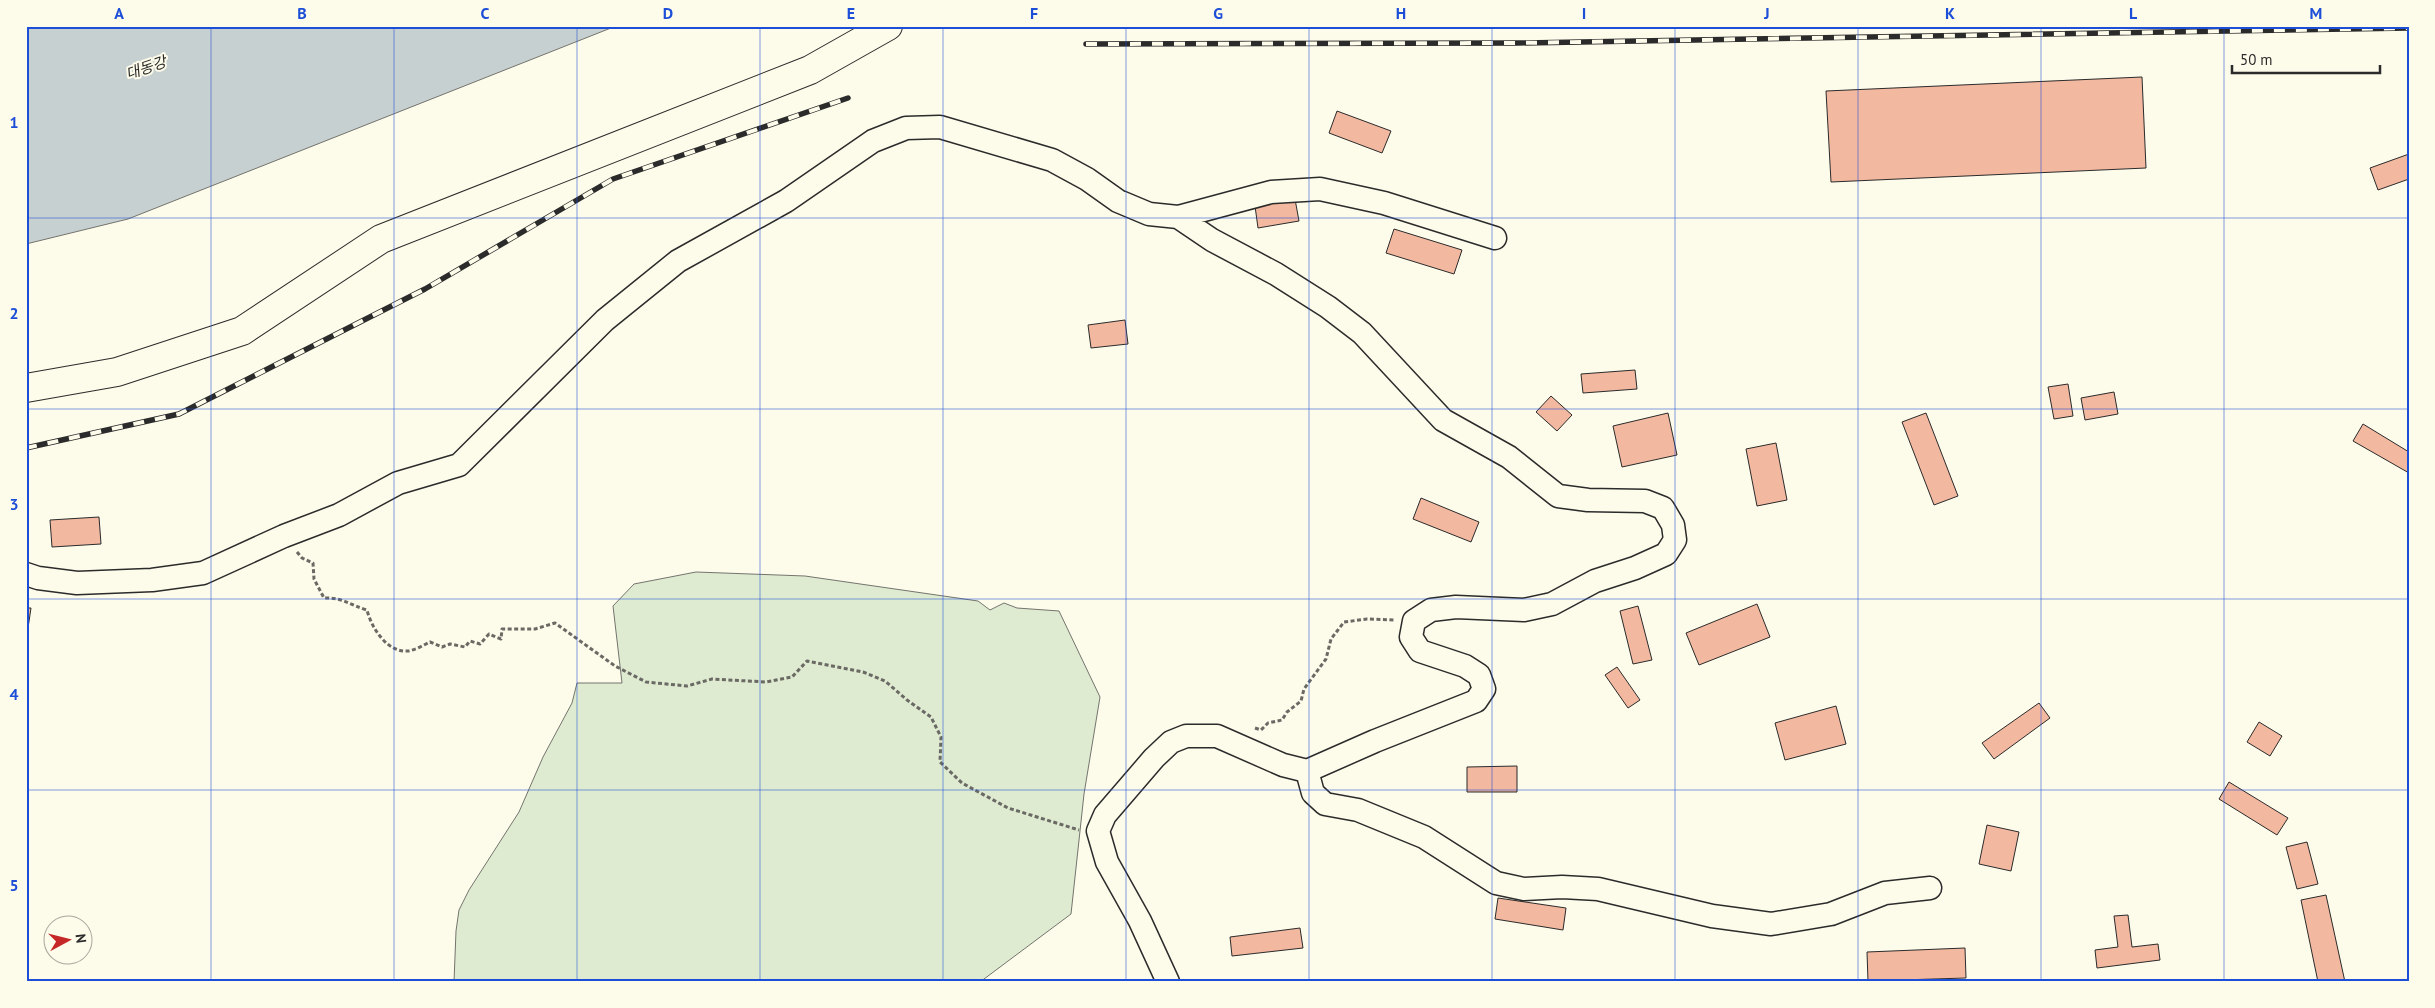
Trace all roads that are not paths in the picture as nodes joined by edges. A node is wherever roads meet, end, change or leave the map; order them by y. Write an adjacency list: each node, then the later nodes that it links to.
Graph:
1 (888, 26): 4 (main road)
2 (1178, 217): 3 (street); 5 (street); 6 (street)
3 (1495, 238)
4 (26, 388)
5 (26, 574)
6 (1307, 771): 7 (street); 8 (street)
7 (1930, 888)
8 (1168, 982)

